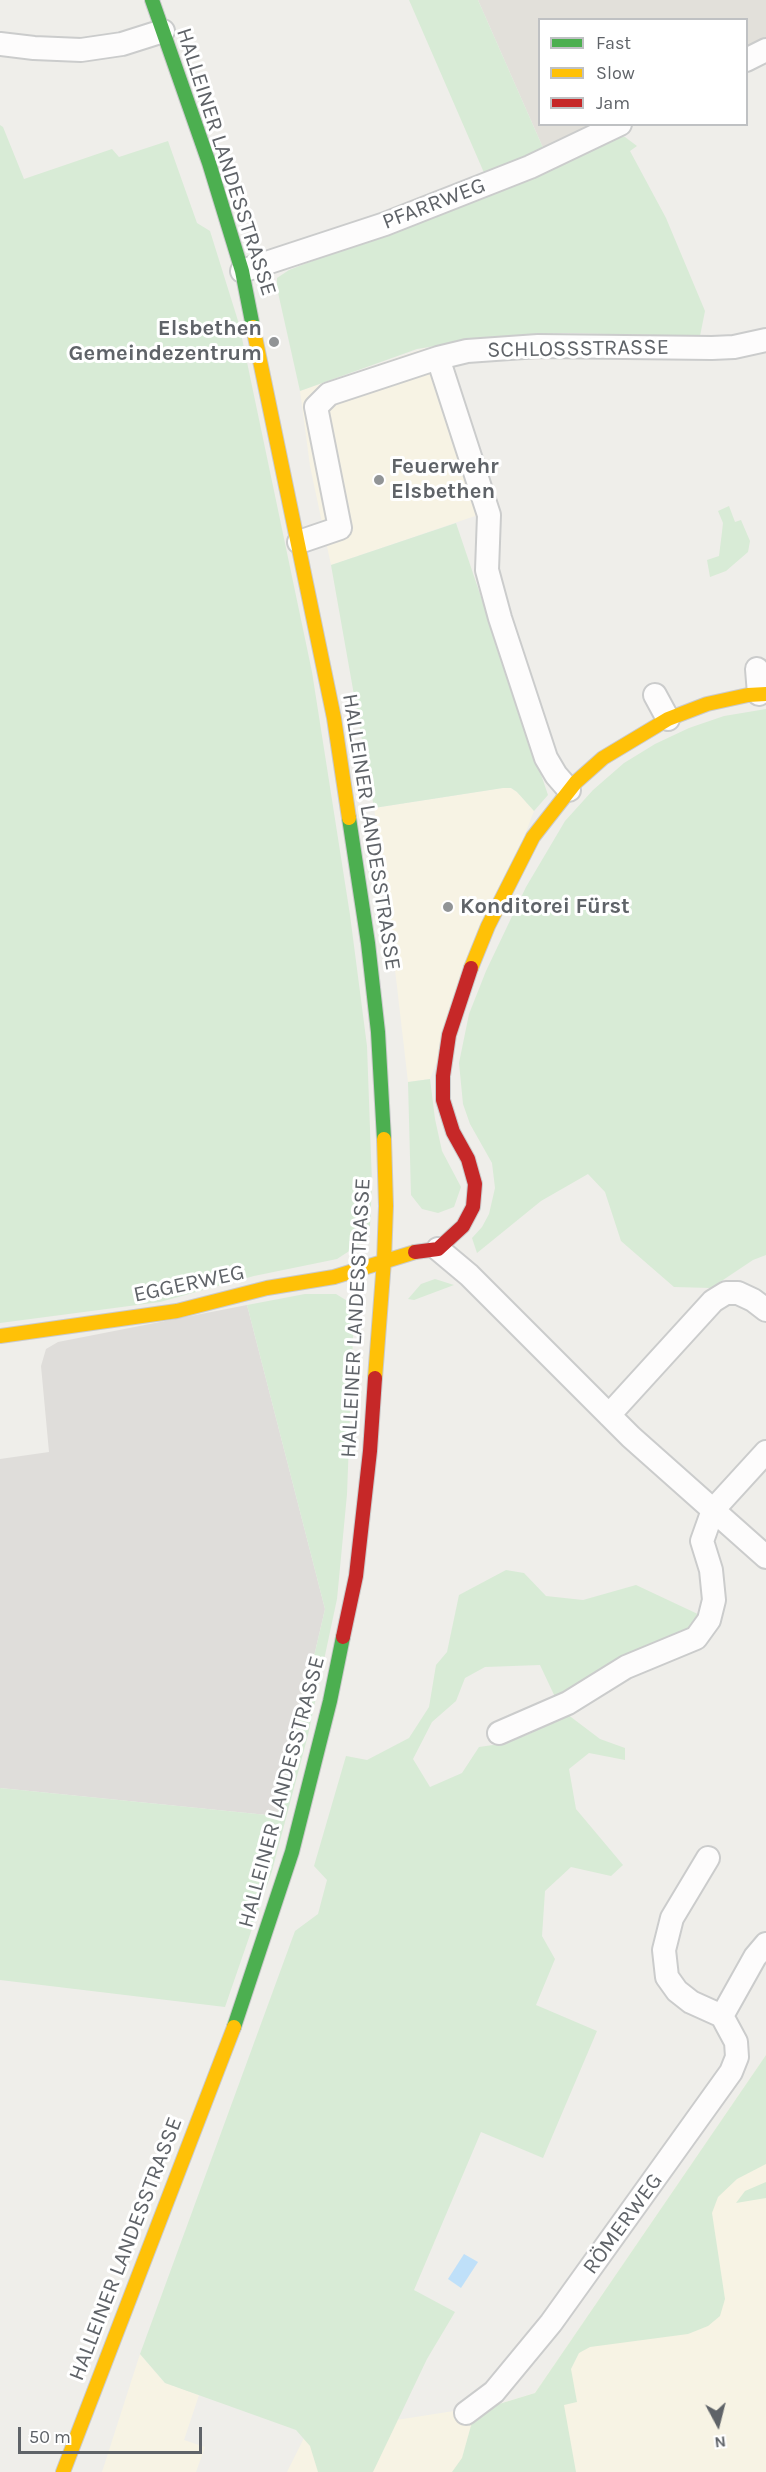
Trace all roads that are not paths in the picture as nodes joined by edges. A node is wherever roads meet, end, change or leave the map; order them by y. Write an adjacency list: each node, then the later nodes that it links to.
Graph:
1 (152, 0): 2 (main road, HALLEINER LANDESSTRASSE)
2 (163, 31): 3 (street); 7 (main road, HALLEINER LANDESSTRASSE)
3 (0, 44)
4 (766, 50): 5 (street)
5 (748, 59)
6 (616, 126): 7 (street, PFARRWEG)
7 (242, 271): 10 (main road, HALLEINER LANDESSTRASSE)
8 (766, 340): 9 (street, SCHLOSSSTRASSE)
9 (438, 358): 10 (street, SCHLOSSSTRASSE); 15 (street)
10 (299, 542): 17 (main road, HALLEINER LANDESSTRASSE)
11 (757, 669): 12 (street)
12 (762, 694): 14 (main road)
13 (656, 695): 14 (street)
14 (668, 718): 15 (main road)
15 (569, 790): 16 (main road)
16 (438, 1249): 17 (main road, EGGERWEG); 20 (street)
17 (384, 1261): 19 (main road, EGGERWEG); 29 (main road, HALLEINER LANDESSTRASSE)
18 (766, 1310): 20 (street)
19 (0, 1336)
20 (609, 1415): 22 (street)
21 (766, 1452): 22 (street)
22 (713, 1510): 23 (street); 24 (street)
23 (766, 1557)
24 (499, 1733)
25 (708, 1858): 27 (street)
26 (766, 1944): 27 (street)
27 (722, 2016): 28 (street, RÖMERWEG)
28 (466, 2414)
29 (63, 2472)

